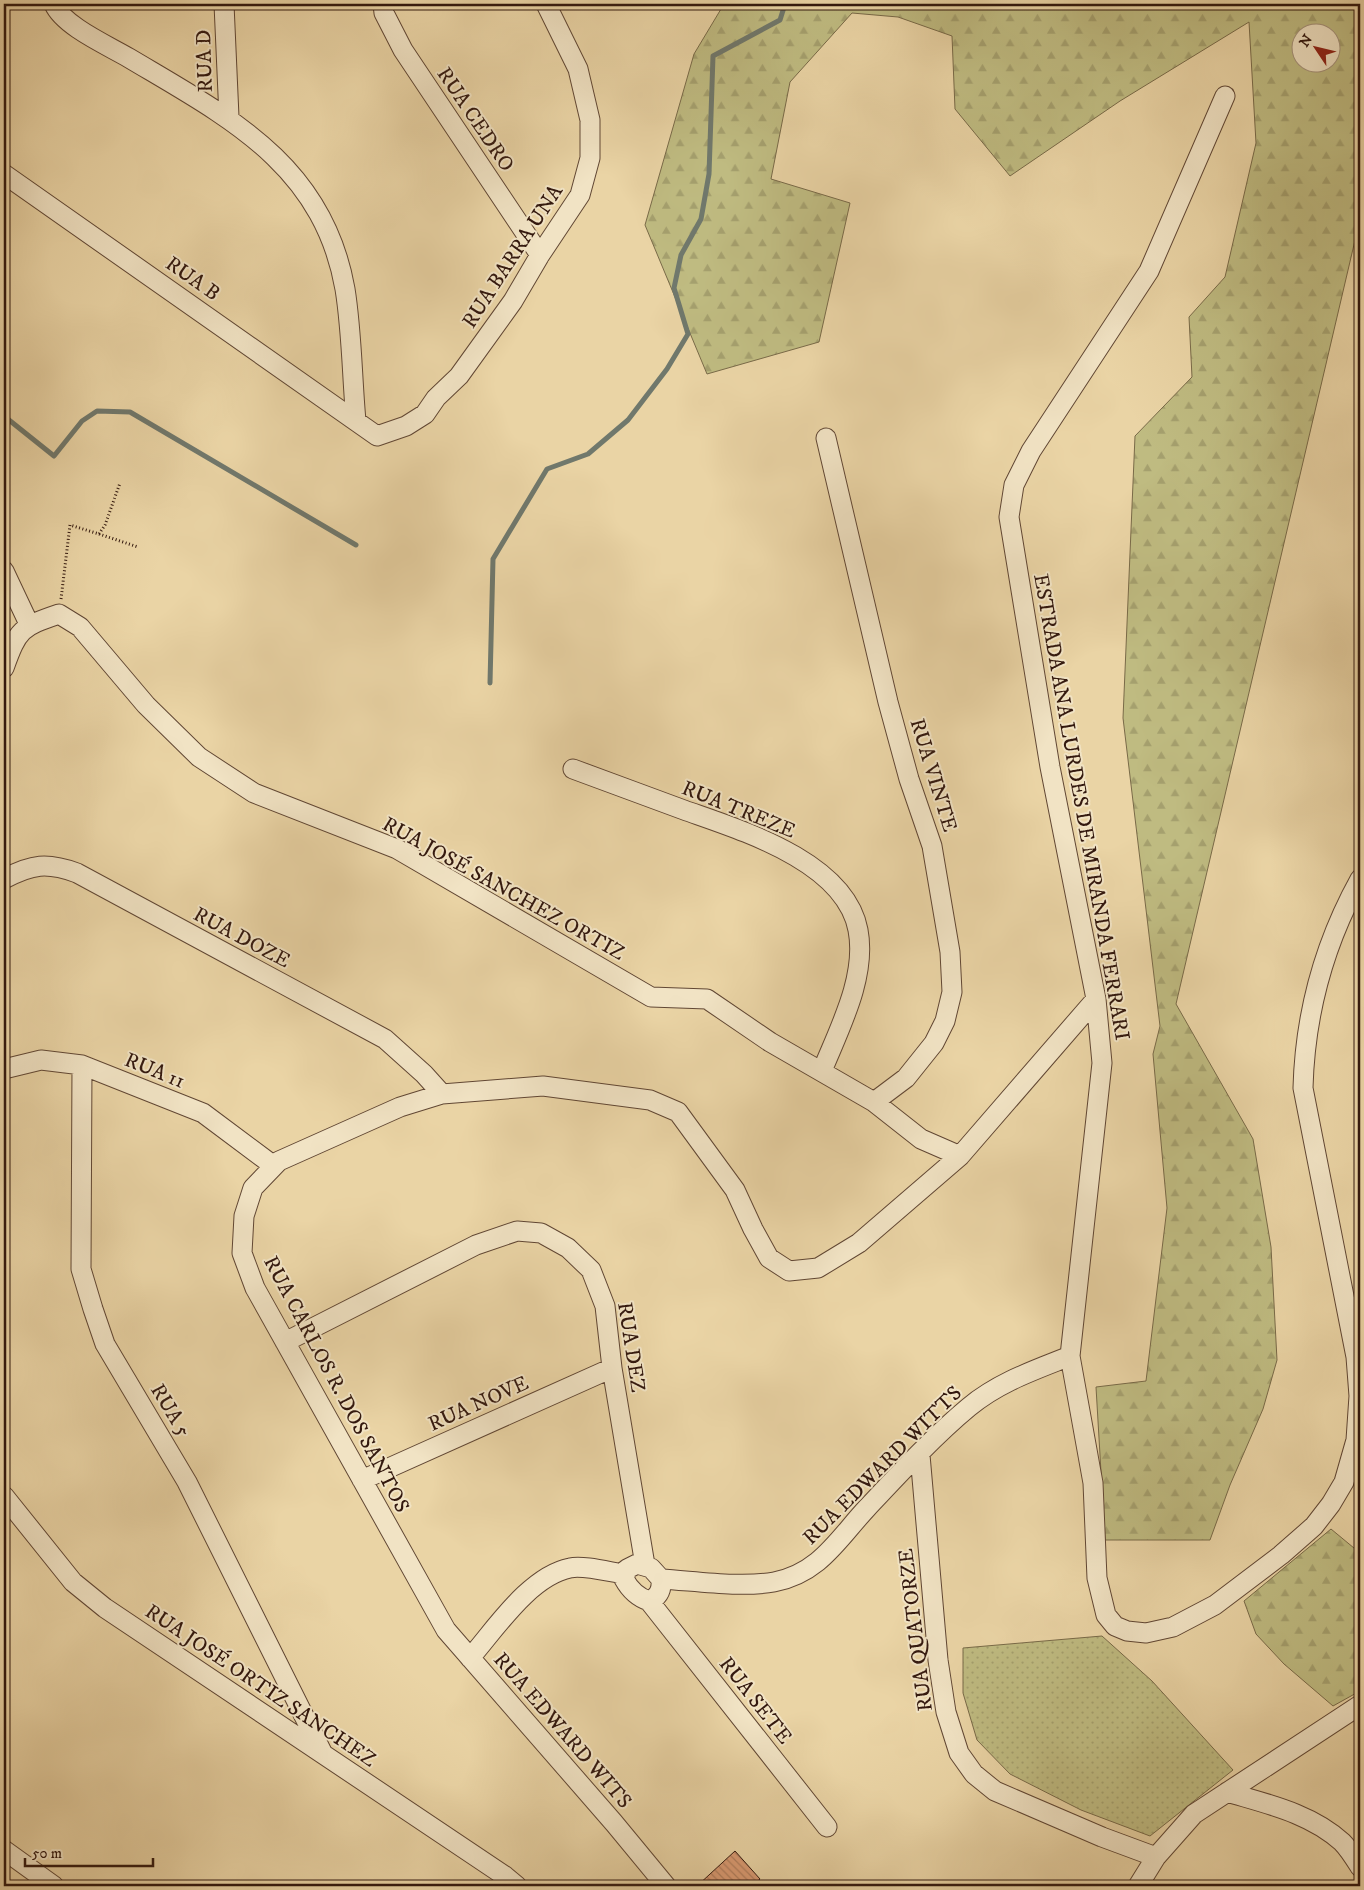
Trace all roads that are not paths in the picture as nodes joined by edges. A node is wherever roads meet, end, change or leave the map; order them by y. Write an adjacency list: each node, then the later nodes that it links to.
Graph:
1 (54, 4): 6 (street)
2 (224, 4): 6 (street, RUA D)
3 (383, 4): 8 (street, RUA CEDRO)
4 (546, 4): 8 (street, RUA BARRA UNA)
5 (1225, 96): 17 (street, ESTRADA ANA LURDES DE MIRANDA FERRARI)
6 (229, 117): 9 (street)
7 (4, 174): 9 (street, RUA B)
8 (540, 255): 9 (street, RUA BARRA UNA)
9 (356, 421)
10 (826, 438): 22 (street, RUA VINTE)
11 (4, 571): 12 (street)
12 (29, 624): 13 (street); 20 (street, RUA JOSÉ SANCHEZ ORTIZ)
13 (4, 668)
14 (574, 769): 20 (street, RUA TREZE)
15 (4, 879): 21 (street, RUA DOZE)
16 (1360, 879): 26 (street, ESTRADA ANA LURDES DE MIRANDA FERRARI)
17 (1096, 999): 23 (street, RUA CARLOS R. DOS SANTOS); 26 (street, ESTRADA ANA LURDES DE MIRANDA FERRARI)
18 (82, 1065): 19 (street, RUA 11); 24 (street, RUA 11); 37 (street, RUA 5)
19 (4, 1069)
20 (822, 1071): 22 (street, RUA JOSÉ SANCHEZ ORTIZ)
21 (442, 1094): 23 (street, RUA CARLOS R. DOS SANTOS); 24 (street, RUA CARLOS R. DOS SANTOS)
22 (874, 1102): 23 (street, RUA JOSÉ SANCHEZ ORTIZ)
23 (960, 1156)
24 (274, 1166): 25 (street, RUA CARLOS R. DOS SANTOS)
25 (285, 1342): 27 (street, RUA DEZ); 29 (street, RUA CARLOS R. DOS SANTOS)
26 (1070, 1356): 28 (street, RUA EDWARD WITTS)
27 (612, 1368): 29 (street, RUA NOVE); 31 (street, RUA DEZ)
28 (920, 1455): 33 (street, RUA EDWARD WITTS); 41 (street, RUA QUATORZE)
29 (362, 1480): 35 (street, RUA CARLOS R. DOS SANTOS)
30 (4, 1496): 37 (street, RUA JOSÉ ORTIZ SANCHEZ)
31 (645, 1565): 32 (street); 33 (street)
32 (624, 1574): 34 (street); 35 (street, RUA EDWARD WITS)
33 (661, 1579): 34 (street)
34 (649, 1600): 39 (street, RUA SETE)
35 (470, 1658): 45 (street, RUA EDWARD WITS)
36 (1360, 1705): 38 (street)
37 (322, 1752): 44 (street, RUA JOSÉ ORTIZ SANCHEZ)
38 (1227, 1792): 41 (street); 42 (street)
39 (827, 1827)
40 (4, 1850): 43 (street)
41 (1156, 1857): 46 (street)
42 (1360, 1867)
43 (54, 1886)
44 (517, 1886)
45 (666, 1886)
46 (1138, 1886)

